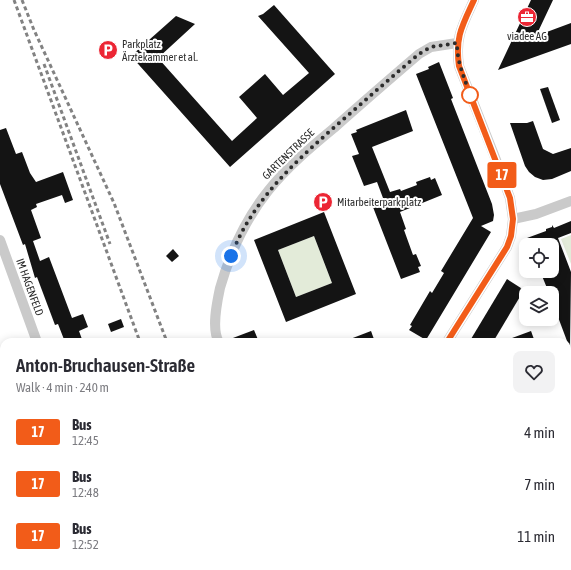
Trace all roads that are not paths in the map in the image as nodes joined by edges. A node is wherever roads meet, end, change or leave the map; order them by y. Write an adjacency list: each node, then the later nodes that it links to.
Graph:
1 (474, 0): 2 (street)
2 (457, 43): 4 (street); 7 (street, GARTENSTRASSE)
3 (571, 201): 4 (street)
4 (513, 219): 8 (street)
5 (0, 240): 6 (street, IM HAGENFELD)
6 (37, 338)
7 (217, 338)
8 (450, 338)

